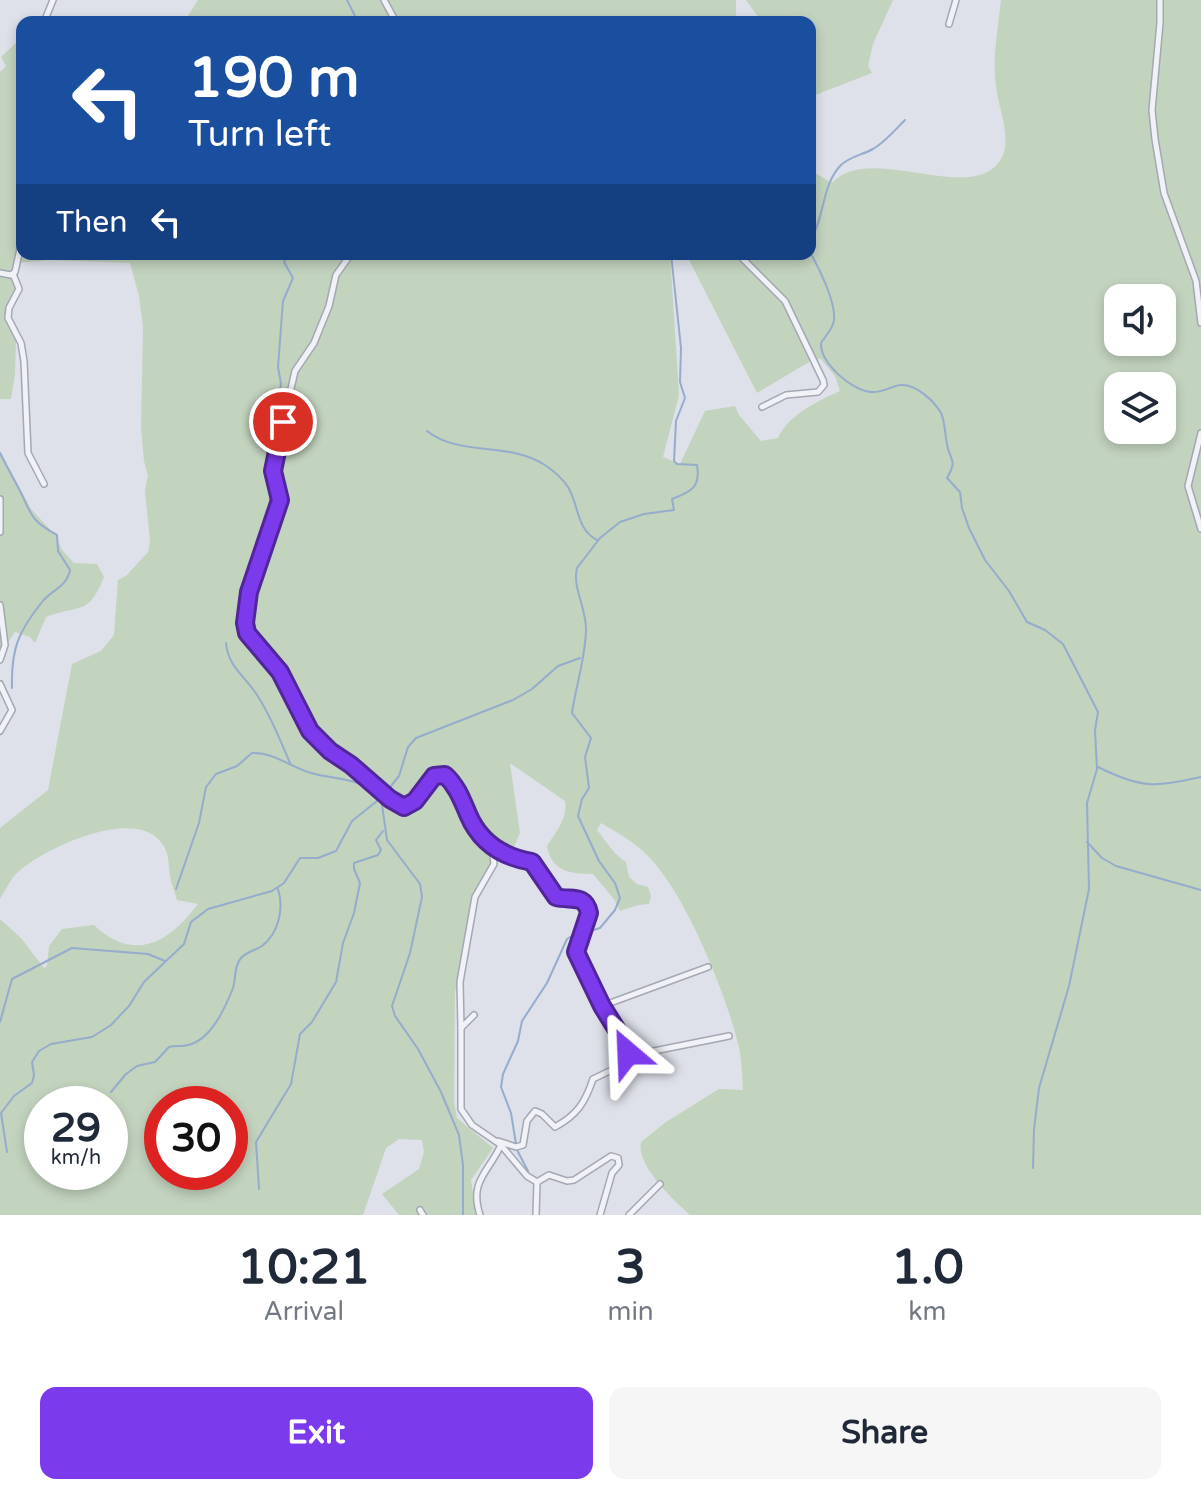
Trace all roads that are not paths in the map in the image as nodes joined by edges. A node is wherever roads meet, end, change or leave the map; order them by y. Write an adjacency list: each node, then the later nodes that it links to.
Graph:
1 (956, 0): 3 (street)
2 (1160, 0): 9 (street)
3 (949, 24)
4 (17, 260): 8 (street)
5 (347, 260): 20 (street)
6 (744, 260): 10 (street)
7 (0, 273): 8 (street)
8 (13, 274): 12 (street)
9 (1201, 323)
10 (762, 407)
11 (1201, 433): 14 (street)
12 (44, 484)
13 (0, 499): 15 (street)
14 (1201, 529)
15 (0, 532)
16 (0, 605): 17 (street)
17 (0, 660)
18 (0, 684): 19 (street)
19 (0, 731)
20 (492, 847): 22 (street); 24 (street)
21 (708, 967): 22 (street)
22 (602, 1006): 26 (street)
23 (474, 1015): 24 (street)
24 (461, 1028): 27 (street)
25 (729, 1036): 26 (street)
26 (627, 1062): 27 (street)
27 (499, 1143): 28 (street); 30 (street)
28 (537, 1182): 31 (street); 32 (street)
29 (660, 1184): 33 (street)
30 (480, 1215)
31 (536, 1215)
32 (600, 1215)
33 (629, 1215)

